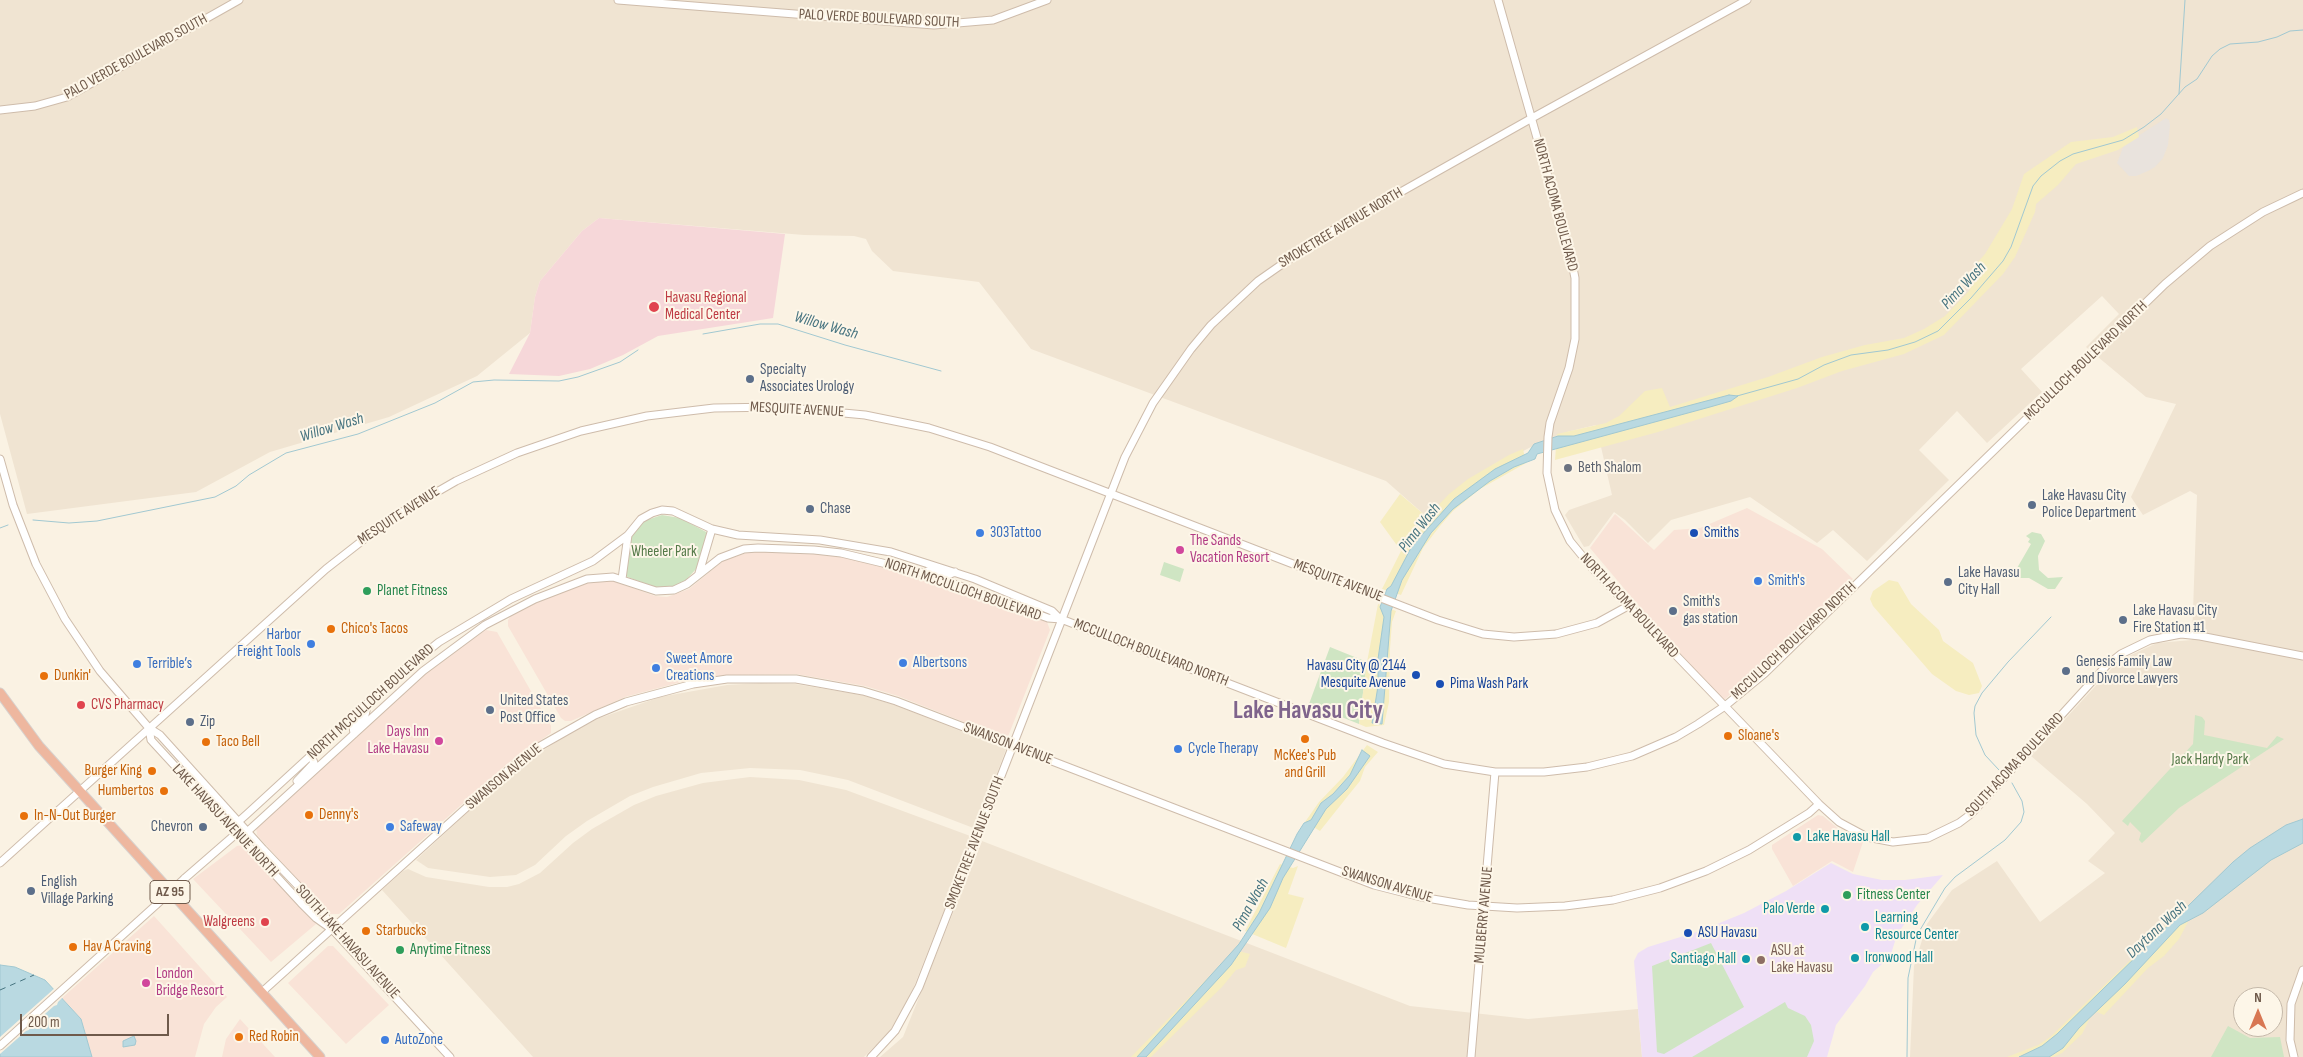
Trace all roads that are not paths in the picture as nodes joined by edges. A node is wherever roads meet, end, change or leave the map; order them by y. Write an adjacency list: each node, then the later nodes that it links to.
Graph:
1 (239, 0): 6 (main road, PALO VERDE BOULEVARD SOUTH)
2 (618, 0): 3 (main road, PALO VERDE BOULEVARD SOUTH)
3 (1047, 0)
4 (1498, 0): 7 (main road, NORTH ACOMA BOULEVARD)
5 (1747, 0): 7 (main road, SMOKETREE AVENUE NORTH)
6 (0, 110)
7 (1532, 118): 10 (main road, SMOKETREE AVENUE NORTH); 17 (main road, NORTH ACOMA BOULEVARD)
8 (2303, 193): 22 (main road, MCCULLOCH BOULEVARD NORTH)
9 (0, 459): 23 (main road, LAKE HAVASU AVENUE NORTH)
10 (1110, 493): 17 (main road, MESQUITE AVENUE); 18 (main road, SMOKETREE AVENUE NORTH); 23 (main road, MESQUITE AVENUE)
11 (712, 529): 12 (main road); 13 (main road, NORTH MCCULLOCH BOULEVARD); 14 (main road)
12 (628, 535): 16 (main road); 21 (main road, NORTH MCCULLOCH BOULEVARD)
13 (955, 572): 15 (main road); 18 (main road, NORTH MCCULLOCH BOULEVARD)
14 (699, 573): 15 (main road, NORTH MCCULLOCH BOULEVARD); 16 (main road)
15 (924, 573): 18 (main road, NORTH MCCULLOCH BOULEVARD)
16 (622, 579): 24 (main road, NORTH MCCULLOCH BOULEVARD)
17 (1628, 606): 22 (main road, NORTH ACOMA BOULEVARD)
18 (1061, 619): 25 (main road, SMOKETREE AVENUE SOUTH); 27 (main road, MCCULLOCH BOULEVARD NORTH)
19 (2303, 656): 30 (main road, SOUTH ACOMA BOULEVARD)
20 (0, 692): 29 (highway, AZ 95)
21 (368, 703): 24 (main road); 26 (main road, NORTH MCCULLOCH BOULEVARD)
22 (1725, 706): 27 (main road, MCCULLOCH BOULEVARD NORTH); 30 (main road, SOUTH ACOMA BOULEVARD)
23 (149, 728): 29 (main road, MESQUITE AVENUE); 31 (main road, LAKE HAVASU AVENUE NORTH)
24 (354, 734): 28 (main road, NORTH MCCULLOCH BOULEVARD)
25 (1012, 745): 33 (main road, SWANSON AVENUE); 34 (main road, SWANSON AVENUE); 40 (main road, SMOKETREE AVENUE SOUTH)
26 (311, 755): 28 (main road); 31 (main road, NORTH MCCULLOCH BOULEVARD)
27 (1495, 772): 33 (main road, MULBERRY AVENUE)
28 (294, 788): 31 (main road, NORTH MCCULLOCH BOULEVARD)
29 (79, 790): 32 (main road, MESQUITE AVENUE); 36 (highway, AZ 95)
30 (1819, 804): 33 (main road, SWANSON AVENUE)
31 (241, 828): 34 (main road, SOUTH LAKE HAVASU AVENUE); 37 (main road, NORTH MCCULLOCH BOULEVARD, bridge)
32 (0, 863)
33 (1485, 907): 41 (main road, MULBERRY AVENUE)
34 (332, 929): 36 (main road, SWANSON AVENUE); 39 (main road, SOUTH LAKE HAVASU AVENUE)
35 (2303, 970): 42 (main road)
36 (262, 992): 38 (highway, AZ 95)
37 (0, 1046)
38 (320, 1057)
39 (450, 1057)
40 (871, 1057)
41 (1471, 1057)
42 (2294, 1057)

